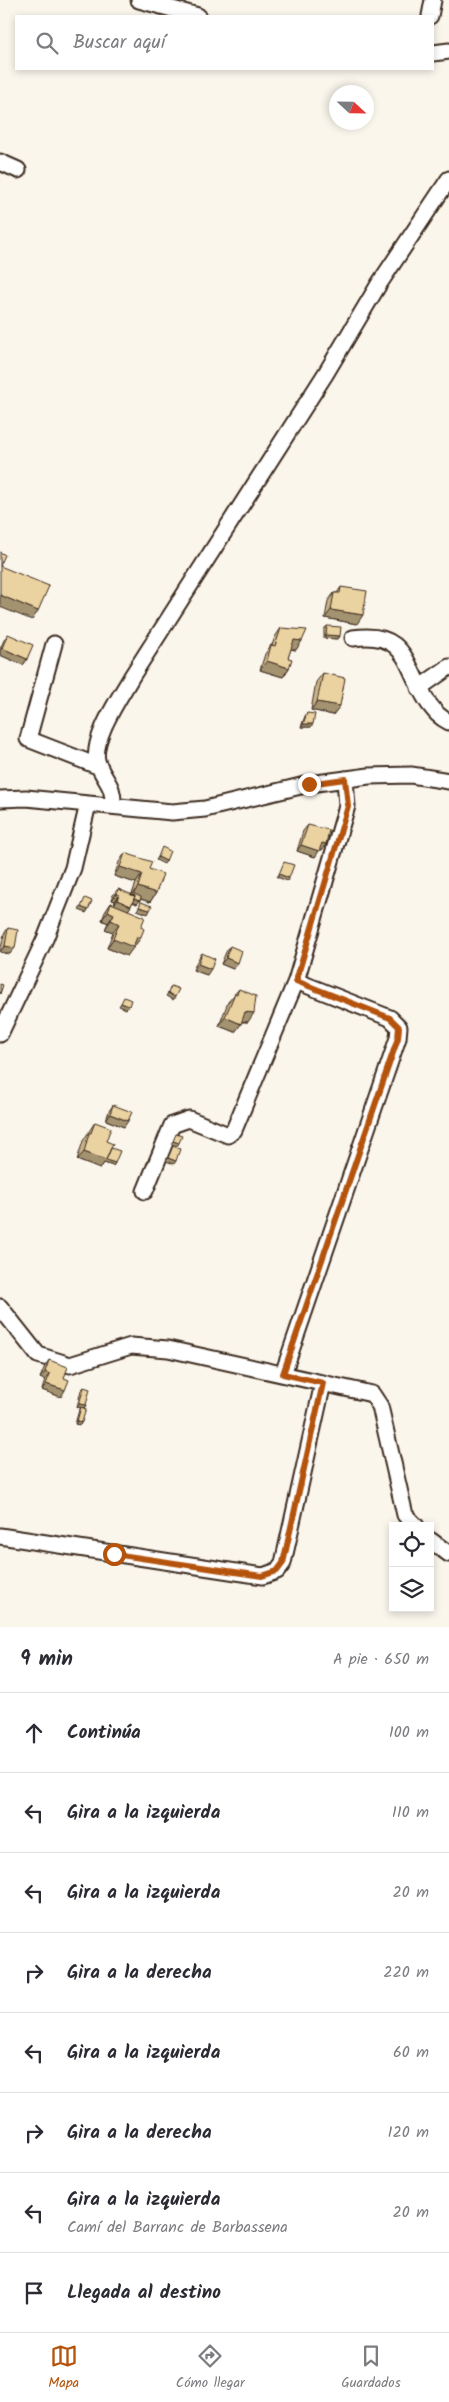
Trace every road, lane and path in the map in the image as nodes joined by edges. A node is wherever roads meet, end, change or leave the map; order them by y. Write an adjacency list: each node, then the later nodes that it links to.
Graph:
1 (139, 0): 3 (street)
2 (433, 0): 4 (street)
3 (194, 15)
4 (430, 15)
5 (449, 51): 6 (street)
6 (434, 53)
7 (0, 162): 8 (street)
8 (18, 170)
9 (449, 179): 15 (street)
10 (353, 638): 13 (street)
11 (54, 644): 15 (street)
12 (449, 667): 13 (street)
13 (419, 688): 14 (street)
14 (449, 722)
15 (100, 767): 20 (street)
16 (345, 779): 17 (street); 20 (street); 21 (street)
17 (449, 781)
18 (0, 799): 19 (street)
19 (88, 804): 20 (street); 22 (street)
20 (113, 806)
21 (296, 981): 23 (street); 25 (street)
22 (0, 1034)
23 (145, 1191)
24 (0, 1308): 25 (street)
25 (283, 1374): 26 (street)
26 (323, 1383): 27 (street); 28 (street)
27 (412, 1522)
28 (0, 1536)
29 (434, 1543): 30 (street)
30 (449, 1554)

